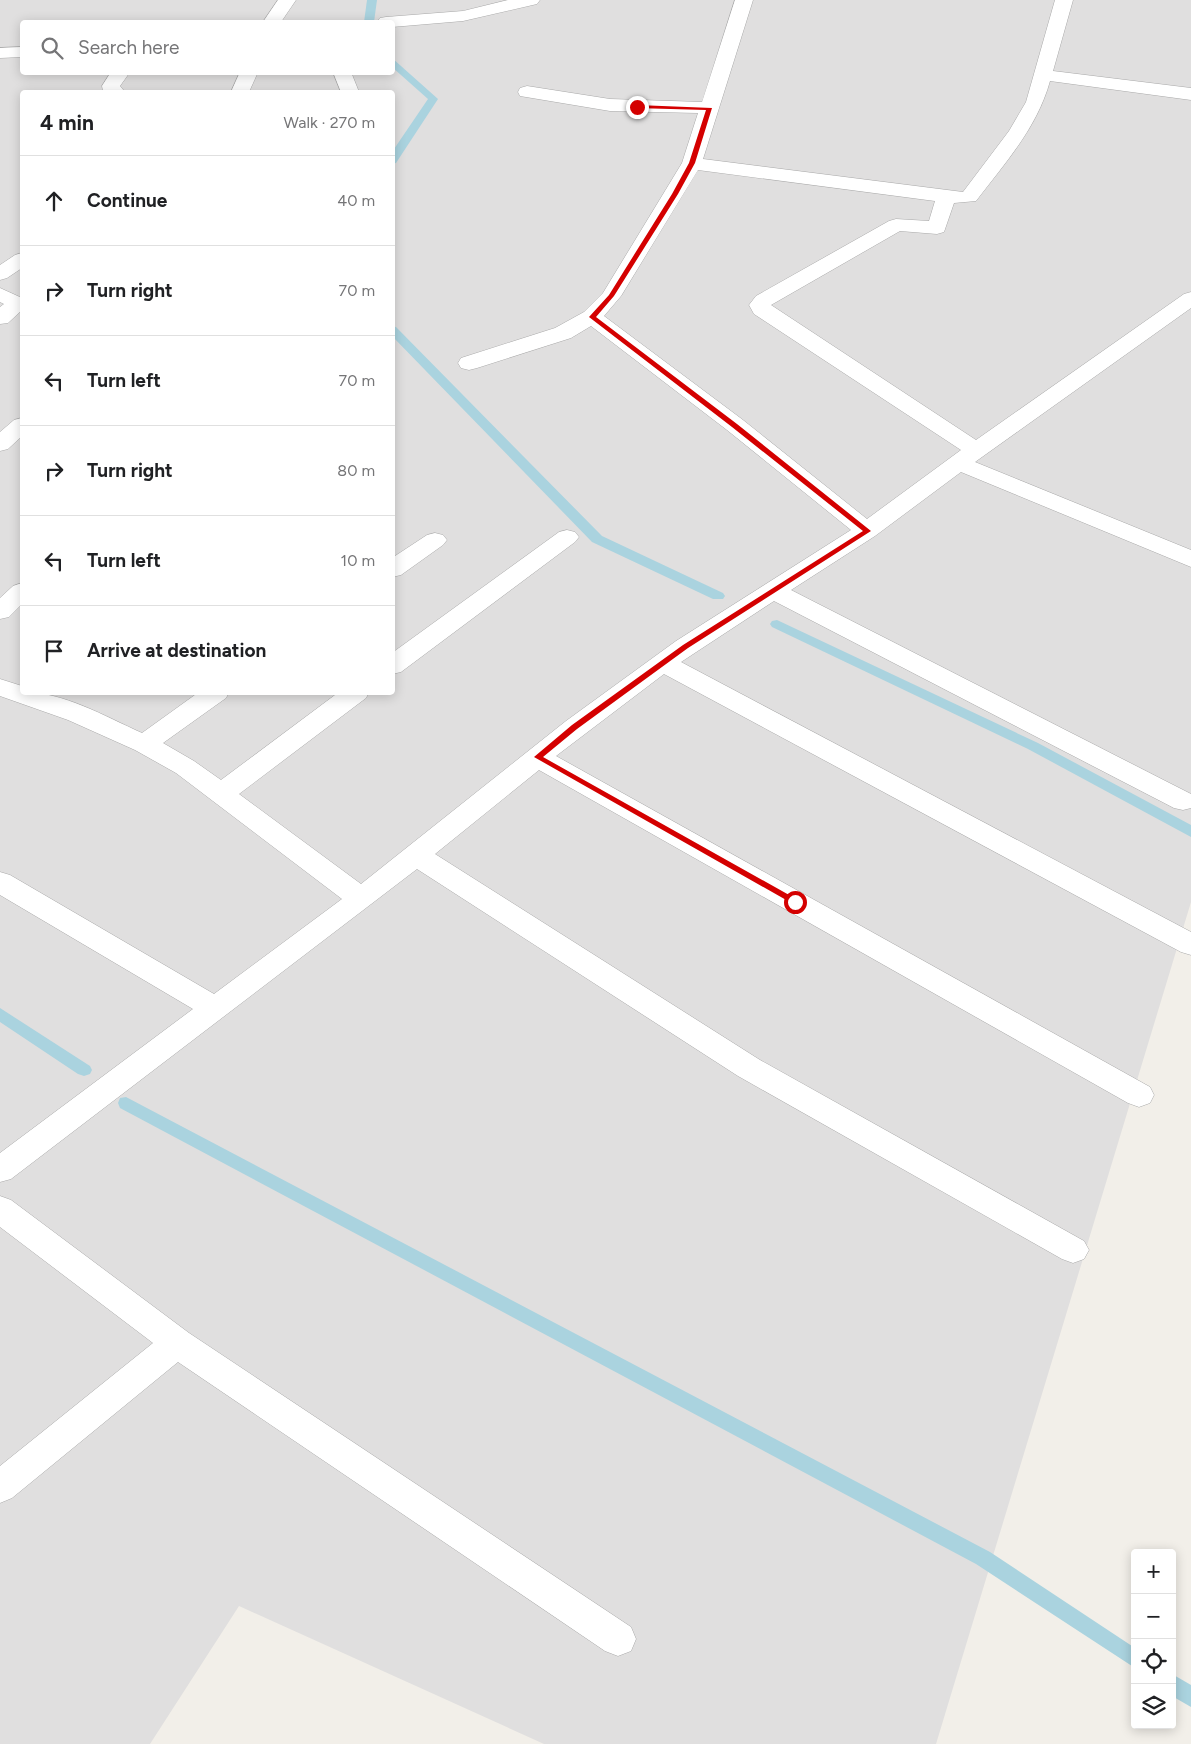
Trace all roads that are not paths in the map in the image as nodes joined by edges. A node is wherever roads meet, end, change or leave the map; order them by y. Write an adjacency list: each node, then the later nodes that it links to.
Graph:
1 (287, 0): 5 (street)
2 (531, 0): 6 (street)
3 (744, 0): 18 (street)
4 (1064, 0): 12 (street)
5 (273, 20)
6 (395, 22)
7 (20, 52): 8 (street)
8 (0, 53)
9 (119, 75): 13 (street)
10 (248, 75): 14 (street)
11 (343, 75): 15 (street)
12 (1044, 75): 17 (street); 20 (street)
13 (112, 90)
14 (241, 90)
15 (349, 90)
16 (527, 92): 18 (street)
17 (1191, 94)
18 (710, 108): 19 (street)
19 (692, 163): 20 (street); 26 (street)
20 (946, 197): 32 (street)
21 (20, 260): 22 (street)
22 (0, 274)
23 (0, 294): 27 (street)
24 (1191, 298): 25 (street)
25 (1168, 314): 28 (street); 32 (street)
26 (592, 317): 29 (street); 33 (street)
27 (0, 318)
28 (1191, 324)
29 (468, 363)
30 (20, 427): 31 (street)
31 (0, 444)
32 (967, 457): 33 (street); 36 (street)
33 (867, 531): 38 (street)
34 (567, 537): 42 (street)
35 (434, 540): 37 (street)
36 (1191, 559)
37 (395, 568)
38 (774, 590): 41 (street); 52 (street)
39 (20, 593): 40 (street)
40 (0, 611)
41 (663, 663): 50 (street); 56 (street)
42 (395, 664)
43 (0, 688): 44 (street)
44 (20, 692)
45 (38, 695): 48 (street)
46 (213, 695): 49 (street)
47 (353, 695): 51 (street)
48 (54, 698): 49 (street)
49 (144, 744): 51 (street)
50 (537, 757): 53 (street); 58 (street)
51 (220, 794): 55 (street)
52 (1183, 801)
53 (416, 855): 55 (street); 61 (street)
54 (0, 882): 57 (street)
55 (361, 899): 57 (street)
56 (1191, 945)
57 (215, 1008): 59 (street)
58 (1139, 1095)
59 (0, 1170)
60 (0, 1209): 62 (street)
61 (1072, 1250)
62 (177, 1344): 63 (street); 64 (street)
63 (0, 1487)
64 (618, 1639)

